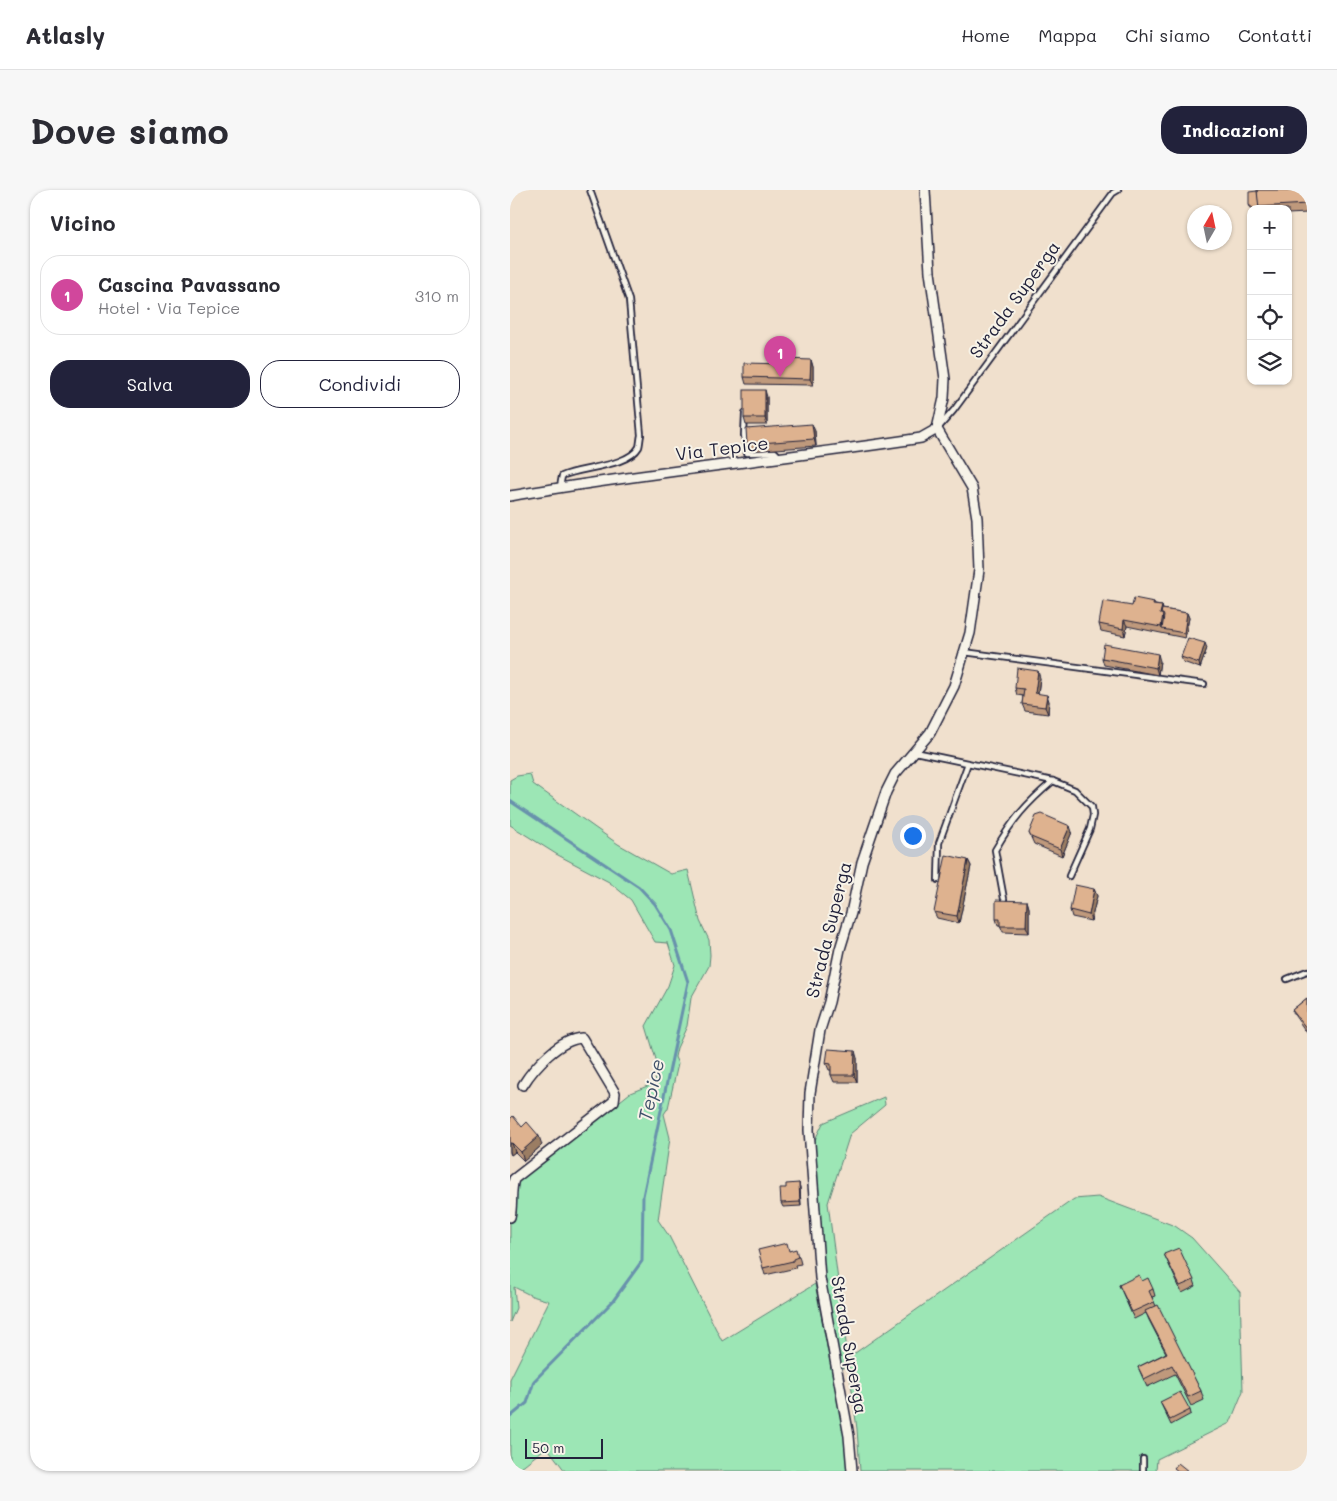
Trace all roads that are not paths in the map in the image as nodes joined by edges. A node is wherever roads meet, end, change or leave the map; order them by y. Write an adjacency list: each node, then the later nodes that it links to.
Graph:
1 (590, 190): 7 (lane)
2 (925, 190): 5 (street, Strada Superga)
3 (1118, 190): 5 (lane, Strada Superga)
4 (745, 412): 6 (lane)
5 (937, 430): 6 (street, Via Tepice); 9 (street, Strada Superga)
6 (777, 459): 7 (street, Via Tepice)
7 (560, 487): 8 (street, Via Tepice)
8 (510, 496)
9 (964, 652): 10 (lane); 11 (street, Strada Superga)
10 (1204, 684)
11 (913, 752): 12 (lane); 23 (street, Strada Superga)
12 (968, 763): 13 (lane); 15 (lane)
13 (1053, 780): 14 (lane); 16 (lane)
14 (1069, 876)
15 (938, 880)
16 (1004, 899)
17 (1307, 971): 18 (lane)
18 (1287, 979)
19 (522, 1085): 20 (street)
20 (511, 1200): 21 (street)
21 (510, 1217)
22 (1142, 1459): 24 (lane)
23 (852, 1471)
24 (1143, 1471)

